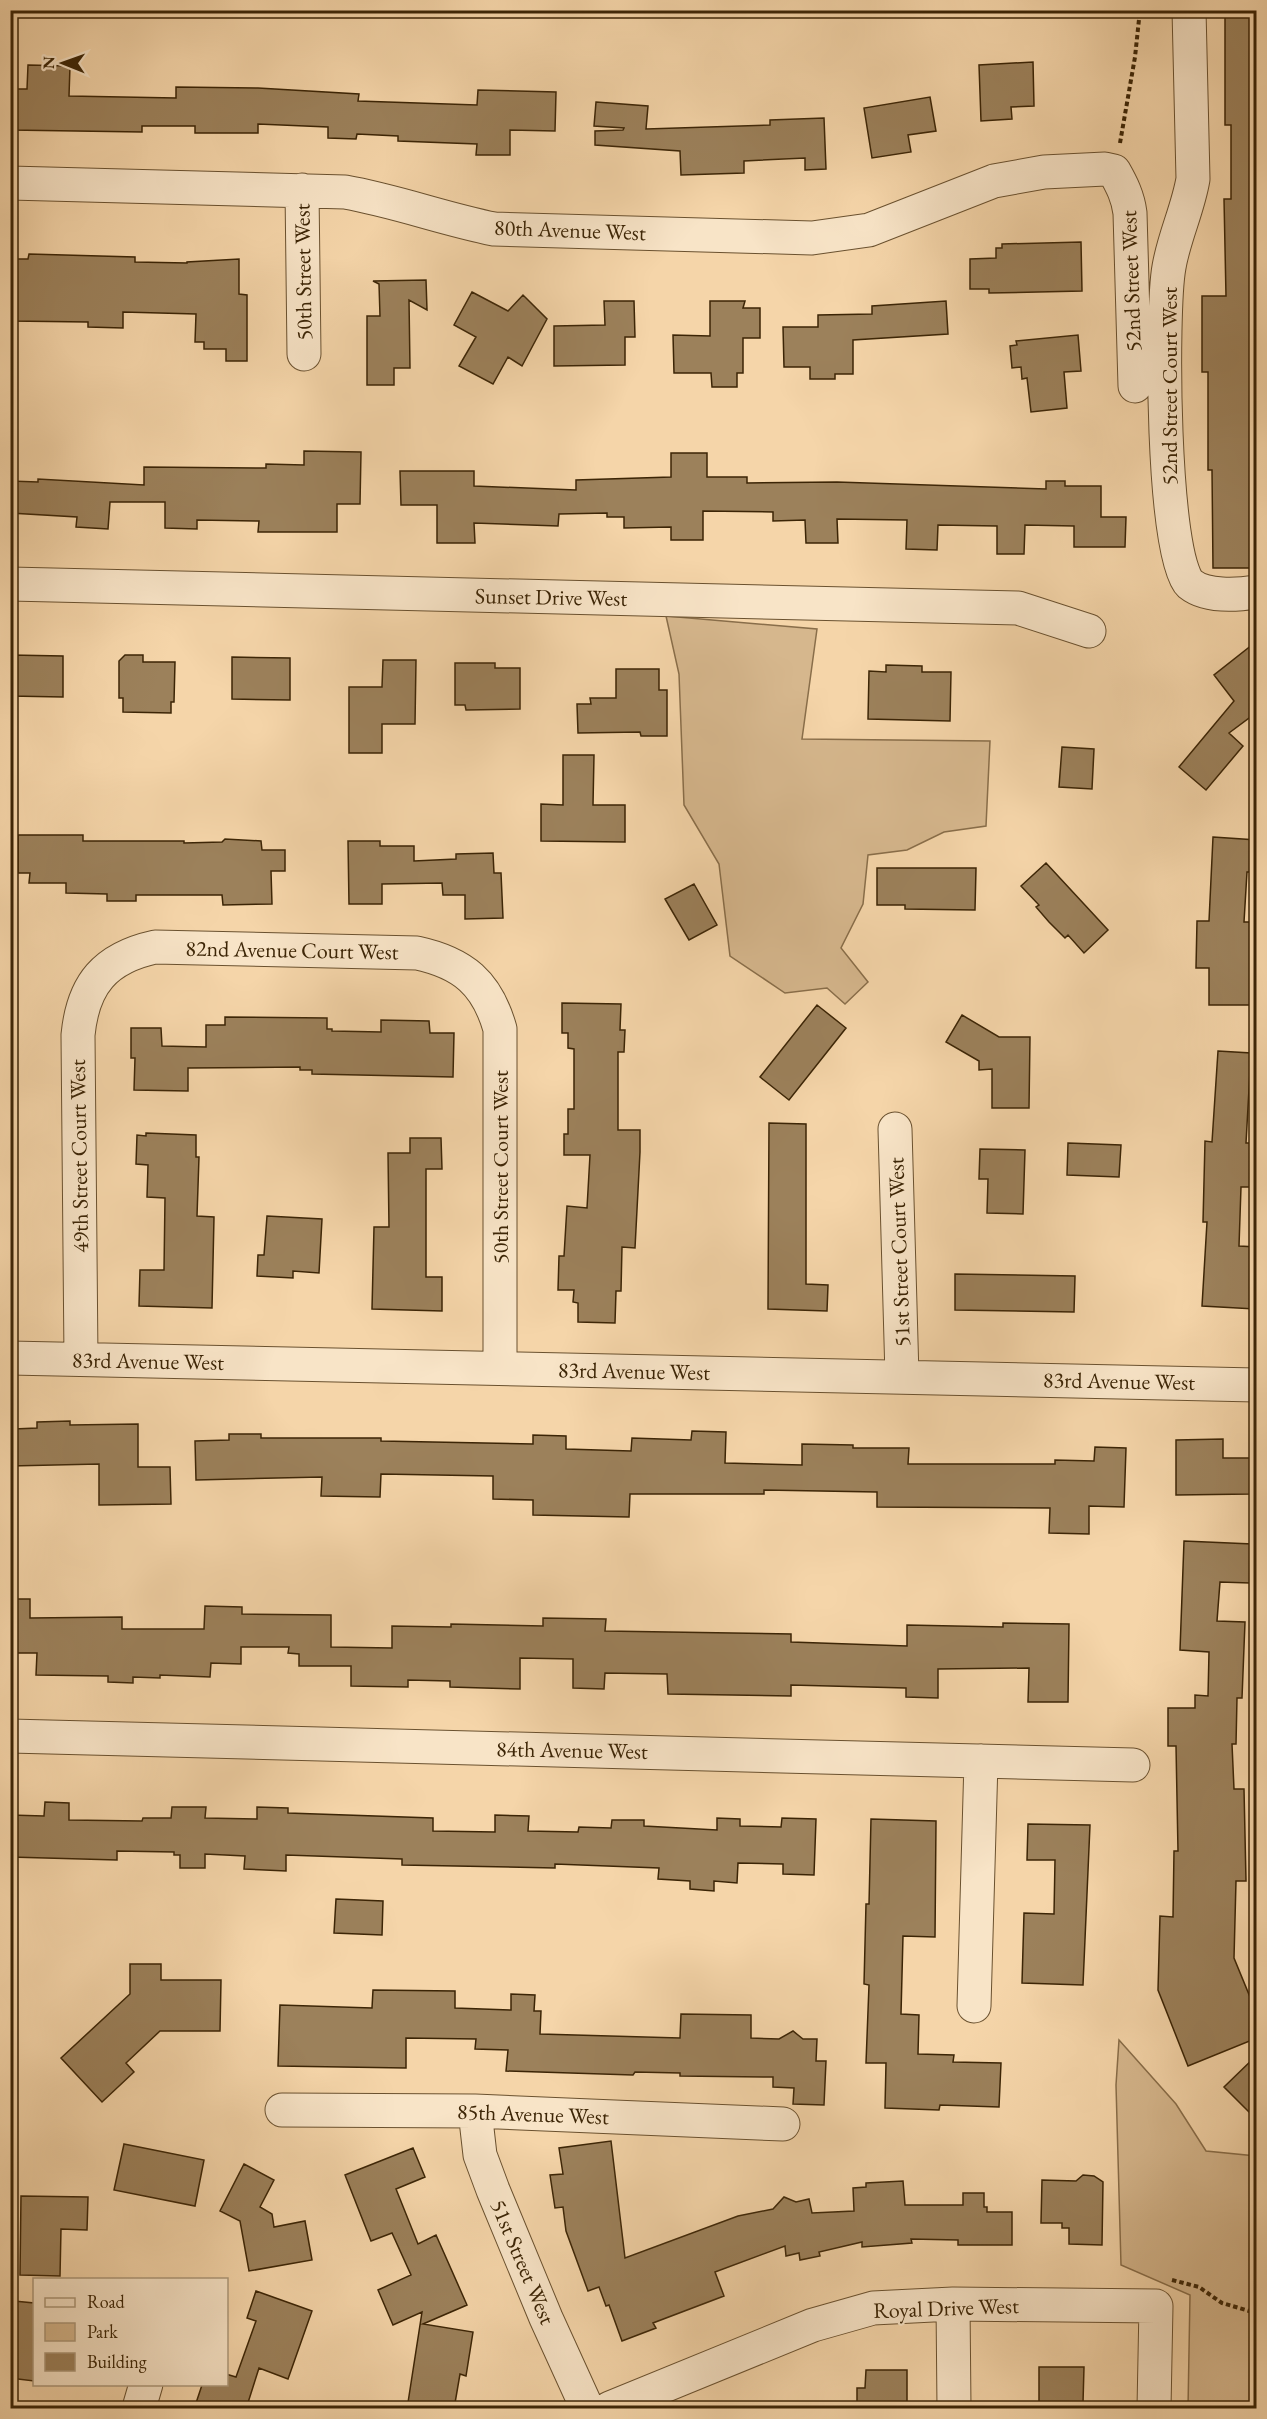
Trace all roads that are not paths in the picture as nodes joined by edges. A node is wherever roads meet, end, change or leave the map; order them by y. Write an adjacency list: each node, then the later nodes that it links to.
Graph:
1 (1189, 10): 8 (street, 52nd Street Court West)
2 (1118, 177): 4 (street, 80th Avenue West); 6 (street, 52nd Street West)
3 (10, 183): 4 (street, 80th Avenue West)
4 (302, 190): 5 (street, 50th Street West)
5 (304, 354)
6 (1136, 386)
7 (10, 584): 9 (street, Sunset Drive West)
8 (1257, 592)
9 (1089, 631)
10 (113, 963): 11 (street, 82nd Avenue Court West); 14 (street, 49th Street Court West)
11 (468, 975): 15 (street, 50th Street Court West)
12 (896, 1129): 16 (street, 51st Street Court West)
13 (10, 1358): 14 (street, 83rd Avenue West)
14 (81, 1359): 15 (street, 83rd Avenue West)
15 (500, 1368): 16 (street, 83rd Avenue West)
16 (902, 1376): 17 (street, 83rd Avenue West)
17 (1257, 1385)
18 (10, 1736): 19 (street, 84th Avenue West)
19 (981, 1761): 20 (street, 84th Avenue West); 21 (street)
20 (1133, 1765)
21 (974, 2006)
22 (282, 2110): 23 (street, 85th Avenue West)
23 (475, 2111): 24 (street, 85th Avenue West); 28 (street, 51st Street West)
24 (783, 2124)
25 (953, 2304): 29 (street, Royal Drive West); 30 (street); 31 (street, Royal Drive West)
26 (146, 2386): 27 (street)
27 (139, 2409)
28 (587, 2409)
29 (610, 2409)
30 (954, 2409)
31 (1154, 2409)

